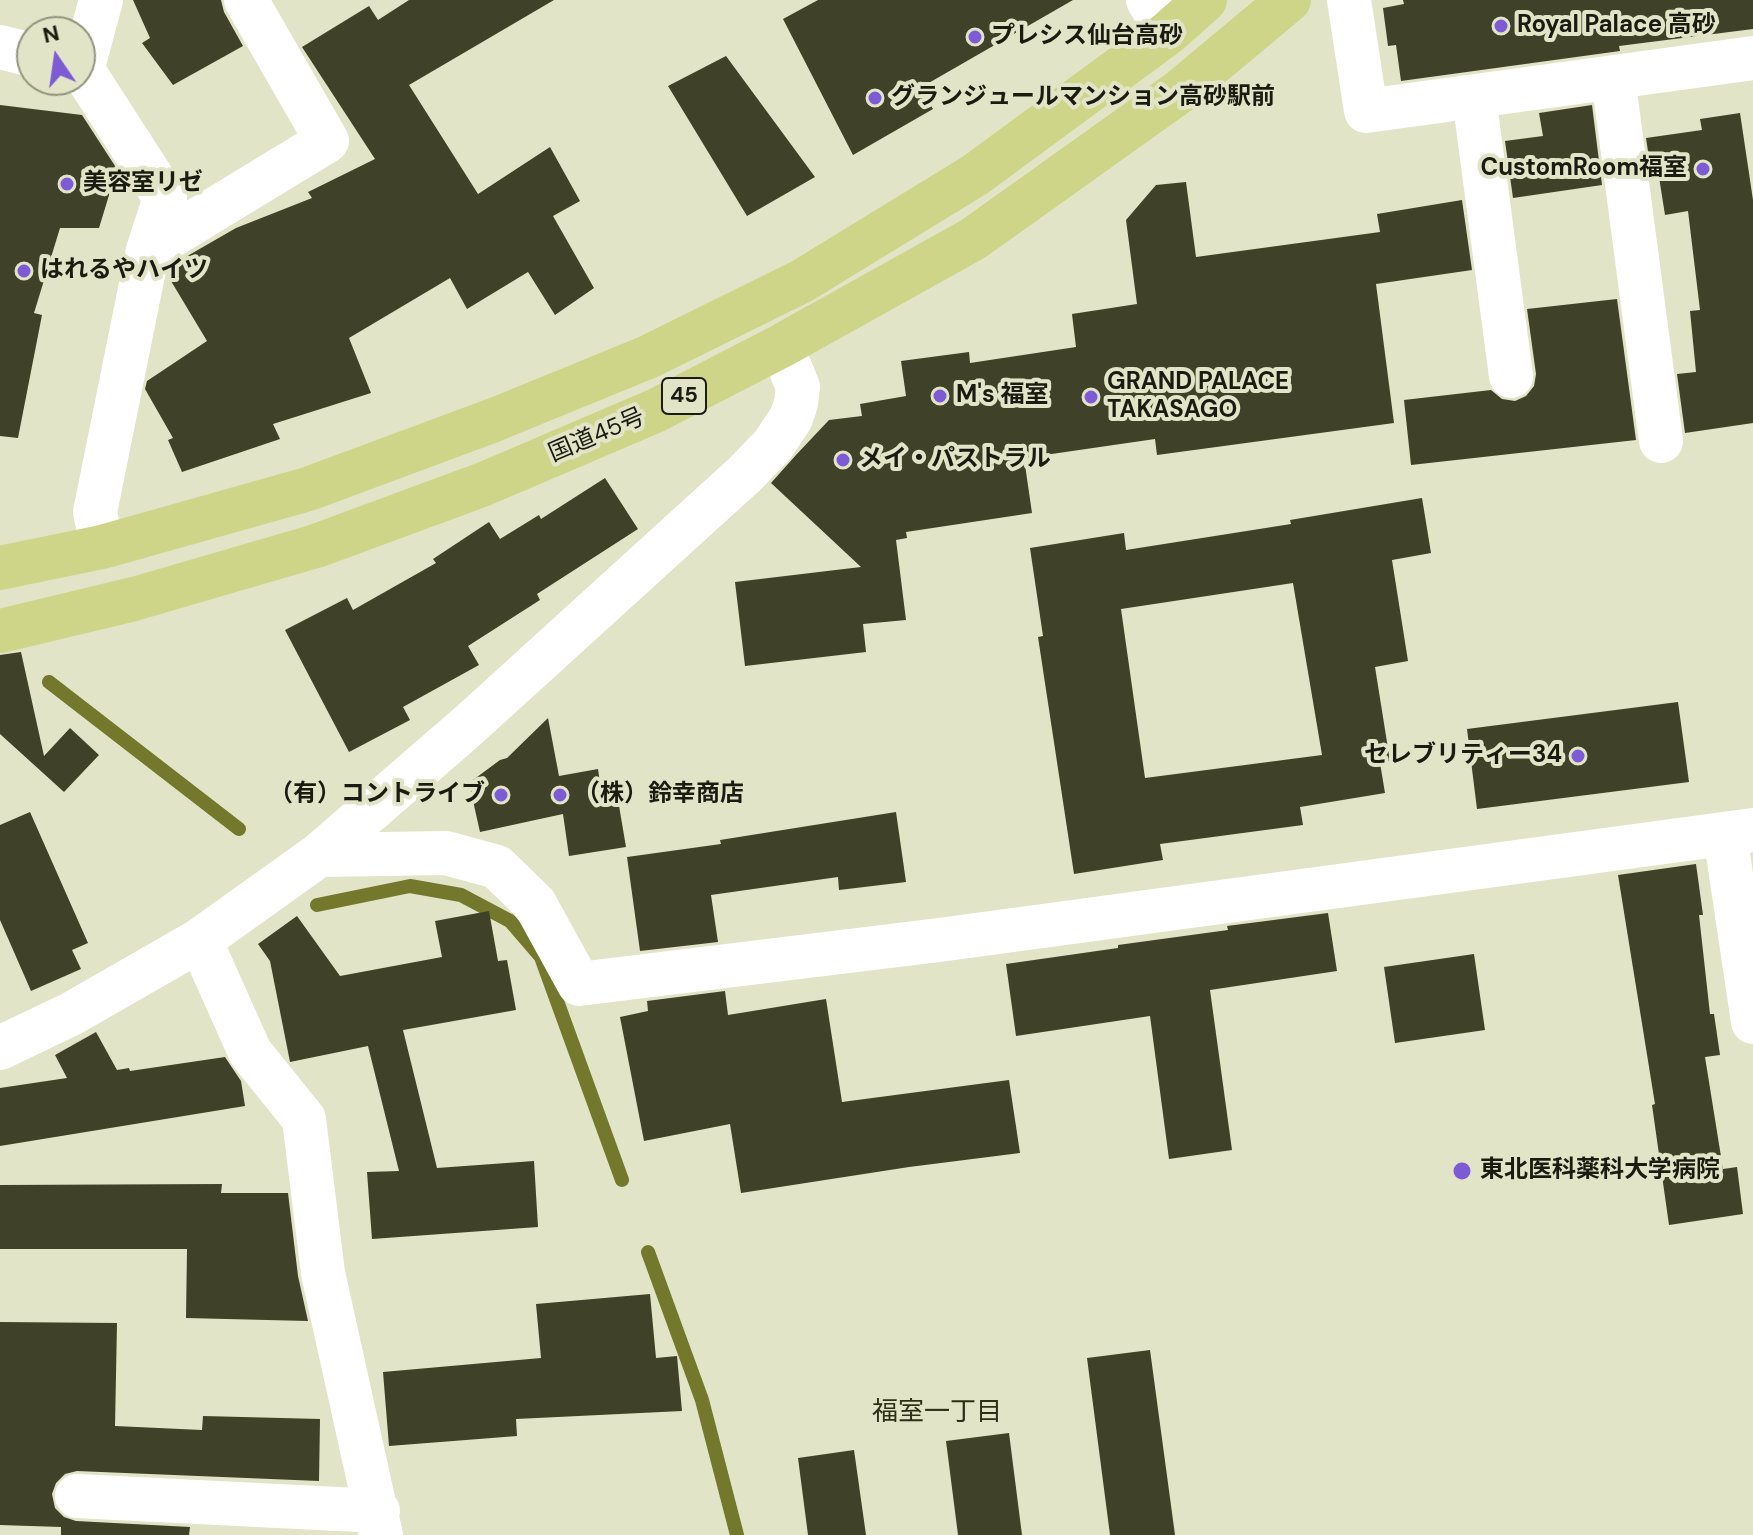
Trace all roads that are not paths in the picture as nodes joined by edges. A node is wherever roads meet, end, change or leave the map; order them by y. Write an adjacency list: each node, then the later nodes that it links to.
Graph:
1 (246, 0): 10 (street)
2 (1205, 0): 5 (highway, 45)
3 (1289, 0): 11 (highway, 国道45号 / 45)
4 (1349, 0): 9 (street)
5 (1158, 16): 14 (highway, 45)
6 (1753, 58): 7 (street)
7 (1613, 77): 9 (street); 13 (street)
8 (96, 90): 10 (street)
9 (1474, 97): 12 (street)
10 (148, 250): 14 (street)
11 (781, 346): 16 (highway, 国道45号 / 45); 18 (street)
12 (1511, 376)
13 (1661, 441)
14 (102, 547): 15 (highway, 45)
15 (0, 568)
16 (0, 631)
17 (1739, 832): 18 (street); 20 (street)
18 (319, 855): 19 (street)
19 (200, 940): 21 (street); 23 (street)
20 (1753, 1022)
21 (0, 1048)
22 (77, 1496): 23 (street)
23 (380, 1523)

